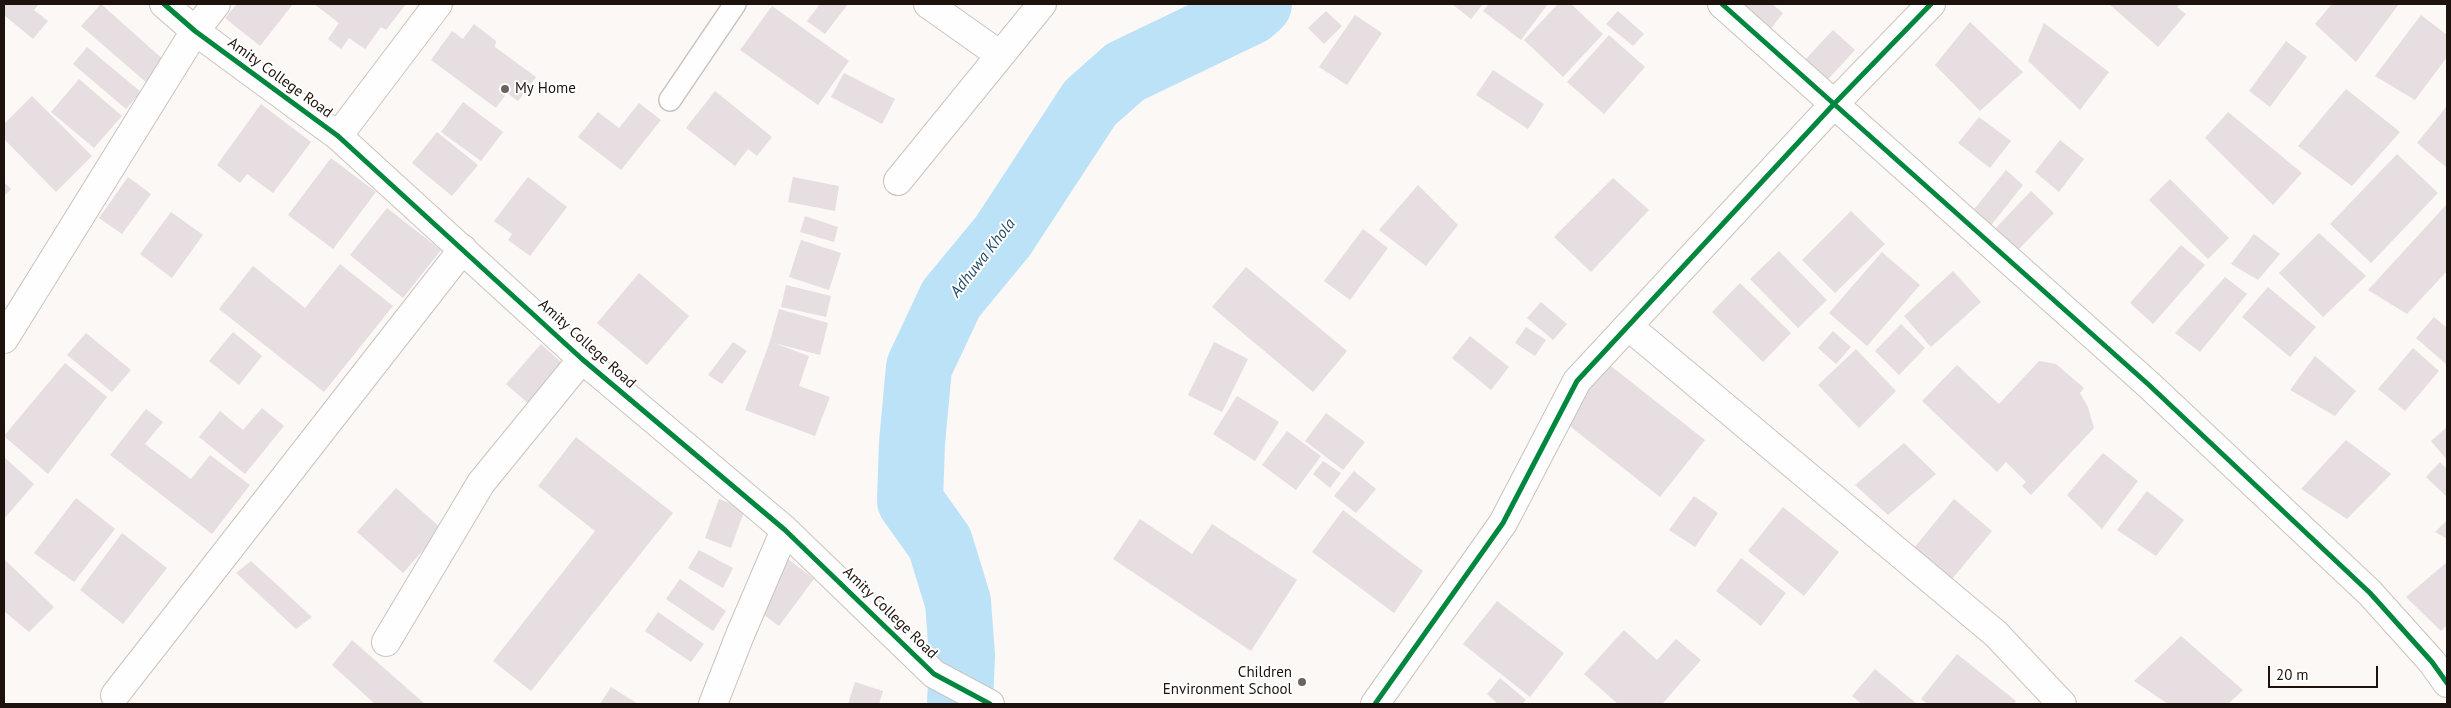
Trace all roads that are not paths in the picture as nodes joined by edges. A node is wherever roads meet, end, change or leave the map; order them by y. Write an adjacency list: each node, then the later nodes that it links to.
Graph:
1 (164, 4): 9 (street, Amity College Road)
2 (216, 4): 9 (street)
3 (438, 4): 13 (street)
4 (735, 4): 11 (lane)
5 (928, 4): 10 (street)
6 (1042, 4): 10 (street)
7 (1722, 4): 12 (street)
8 (1931, 4): 12 (street)
9 (195, 31): 13 (street, Amity College Road); 17 (street)
10 (1000, 55): 14 (street)
11 (670, 100)
12 (1834, 104): 16 (street); 21 (street)
13 (338, 136): 15 (street, Amity College Road)
14 (898, 181)
15 (464, 249): 18 (street, Amity College Road); 22 (street)
16 (1628, 326): 25 (street); 26 (street)
17 (4, 339)
18 (582, 359): 19 (street, Amity College Road); 20 (street)
19 (785, 530): 23 (street, Amity College Road); 24 (street)
20 (386, 642)
21 (2442, 664)
22 (115, 695)
23 (989, 703)
24 (713, 704)
25 (1375, 704)
26 (2062, 704)

